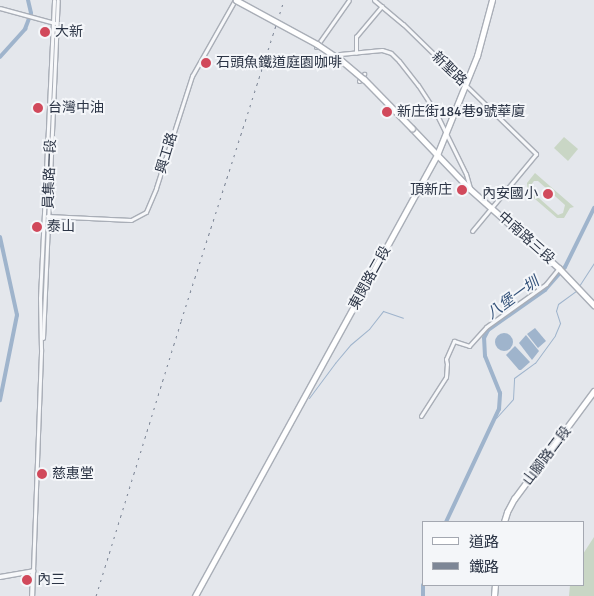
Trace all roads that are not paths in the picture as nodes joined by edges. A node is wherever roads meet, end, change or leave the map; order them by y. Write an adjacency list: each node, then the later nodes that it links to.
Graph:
1 (54, 0): 9 (street, 員集路一段)
2 (58, 0): 9 (street, 員集路一段)
3 (236, 0): 19 (main road, 中南路三段, bridge); 22 (street, 興工路)
4 (349, 0): 10 (street)
5 (374, 0): 7 (street, 新聖路)
6 (492, 0): 15 (main road, 東閔路二段)
7 (382, 6): 11 (street); 15 (street, 新聖路)
8 (0, 8): 9 (street)
9 (55, 23): 16 (street, 員集路一段); 17 (street, 員集路一段)
10 (316, 47)
11 (356, 53): 12 (street, 中南路三段); 18 (street, 中南路三段)
12 (340, 54)
13 (364, 74): 14 (street)
14 (359, 81)
15 (466, 85): 18 (main road, 東閔路二段); 21 (street, 新聖路)
16 (49, 100): 17 (street); 22 (street, 員集路一段)
17 (54, 100): 22 (street, 員集路一段)
18 (446, 136): 19 (main road, 東閔路二段); 20 (street, 中南路三段)
19 (437, 155): 20 (main road, 中南路三段); 32 (main road, 東閔路二段)
20 (470, 188): 21 (main road, 中南路三段)
21 (492, 207): 23 (street); 24 (main road, 中南路三段)
22 (46, 216): 29 (street, 員集路一段)
23 (472, 231)
24 (559, 268): 25 (main road, 中南路三段); 27 (street)
25 (594, 305)
26 (594, 392): 28 (main road, 山腳路二段)
27 (421, 416)
28 (504, 521)
29 (33, 571): 30 (street); 31 (street, 員集路一段)
30 (0, 577)
31 (32, 596)
32 (195, 596)

